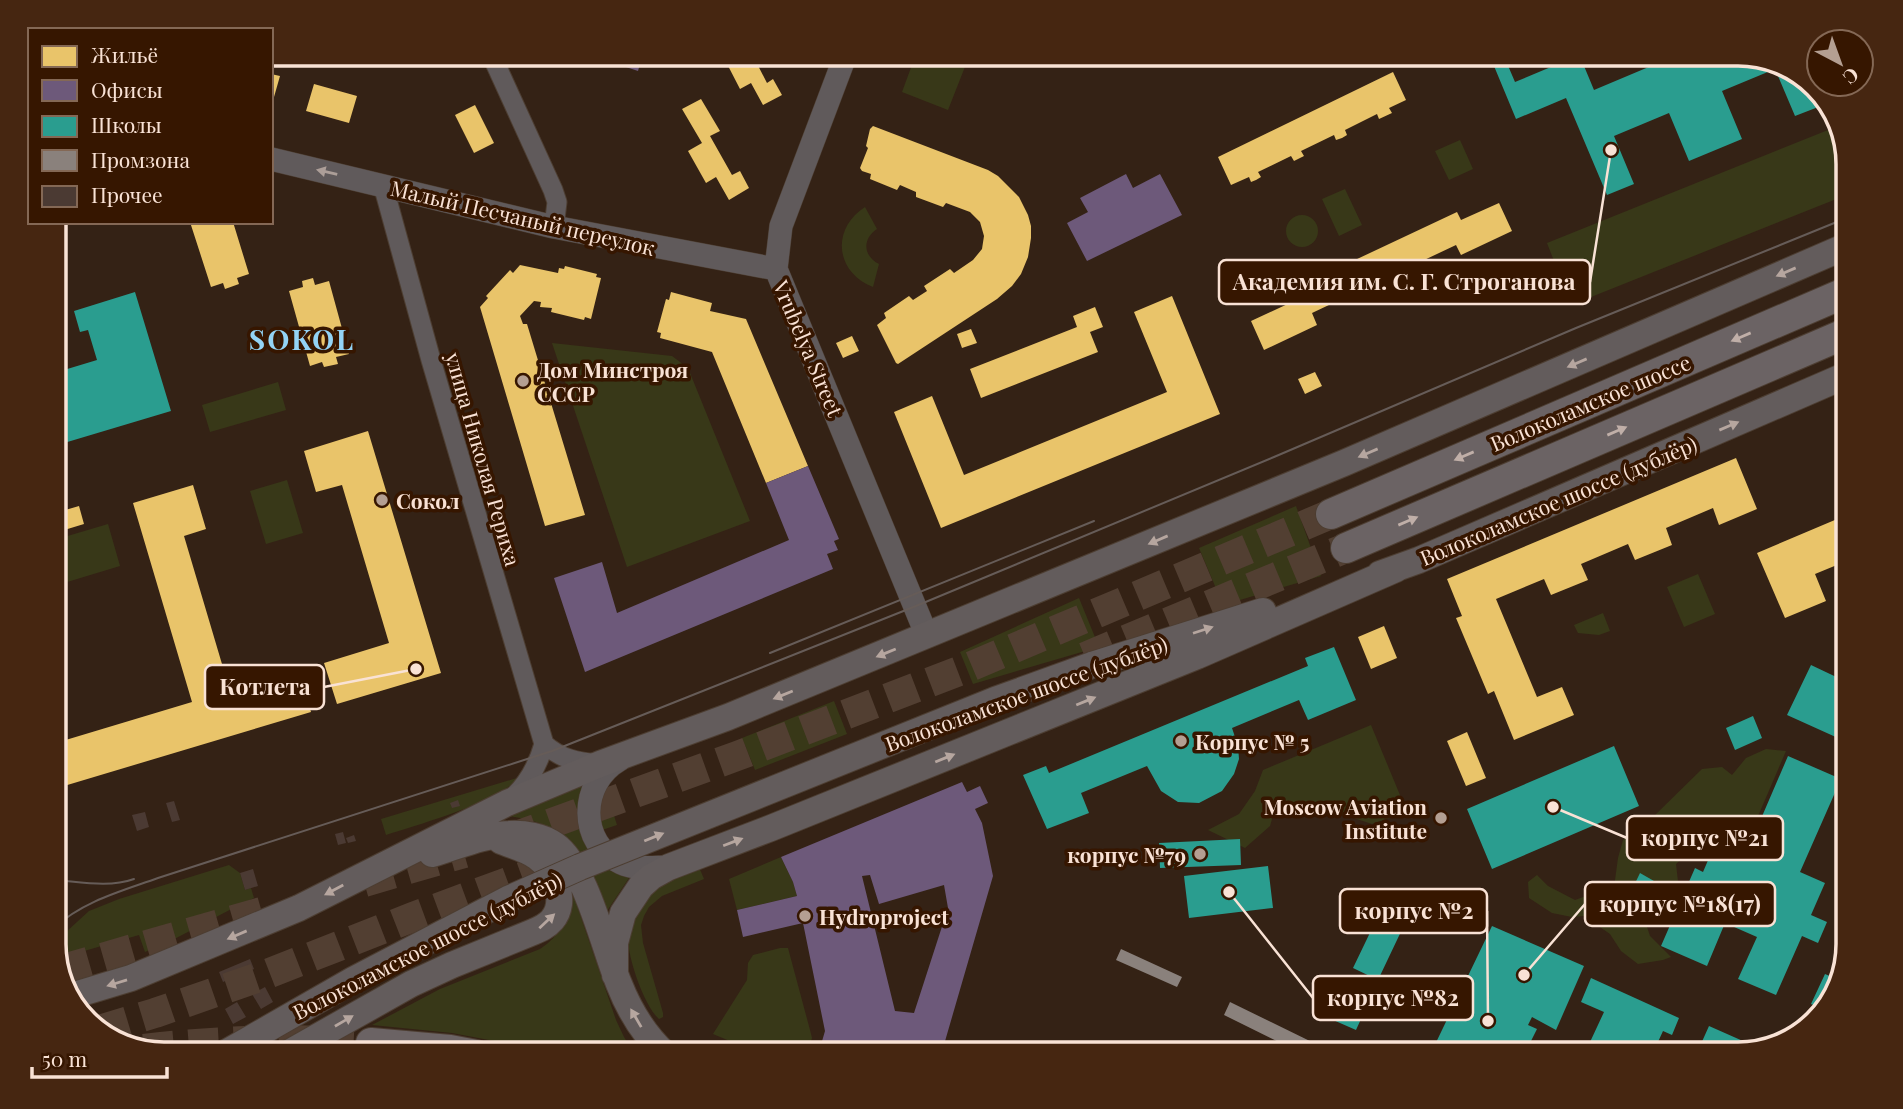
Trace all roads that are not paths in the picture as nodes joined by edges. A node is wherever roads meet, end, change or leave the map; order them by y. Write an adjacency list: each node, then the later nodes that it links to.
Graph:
1 (497, 66): 5 (street)
2 (841, 66): 7 (street, Vrubelya Street)
3 (273, 159): 4 (street, Малый Песчаный переулок, one-way to 3)
4 (383, 185): 5 (street, Малый Песчаный переулок); 15 (street, улица Николая Рериха)
5 (554, 227): 7 (street, Малый Песчаный переулок)
6 (1836, 251): 14 (main road, one-way to 14)
7 (776, 269): 14 (street, Vrubelya Street)
8 (1836, 297): 11 (main road, Волоколамское шоссе, one-way to 11)
9 (1836, 338): 12 (main road, Волоколамское шоссе, one-way to 9)
10 (1836, 380): 13 (main road, Волоколамское шоссе (дублёр), one-way to 10)
11 (1331, 513)
12 (1346, 548)
13 (1396, 569): 20 (main road, one-way to 13); 24 (main road, Волоколамское шоссе (дублёр), one-way to 13, bridge)
14 (927, 636): 16 (main road, one-way to 16)
15 (544, 744): 17 (street); 18 (street)
16 (631, 754): 17 (main road); 20 (street)
17 (600, 764): 18 (main road)
18 (507, 803): 21 (main road)
19 (490, 838): 21 (main road); 22 (main road); 25 (main road, one-way to 19)
20 (670, 867): 22 (main road)
21 (369, 872): 23 (main road, one-way to 23)
22 (615, 975): 26 (main road, one-way to 22)
23 (80, 993)
24 (245, 1042)
25 (308, 1042)
26 (652, 1042)

